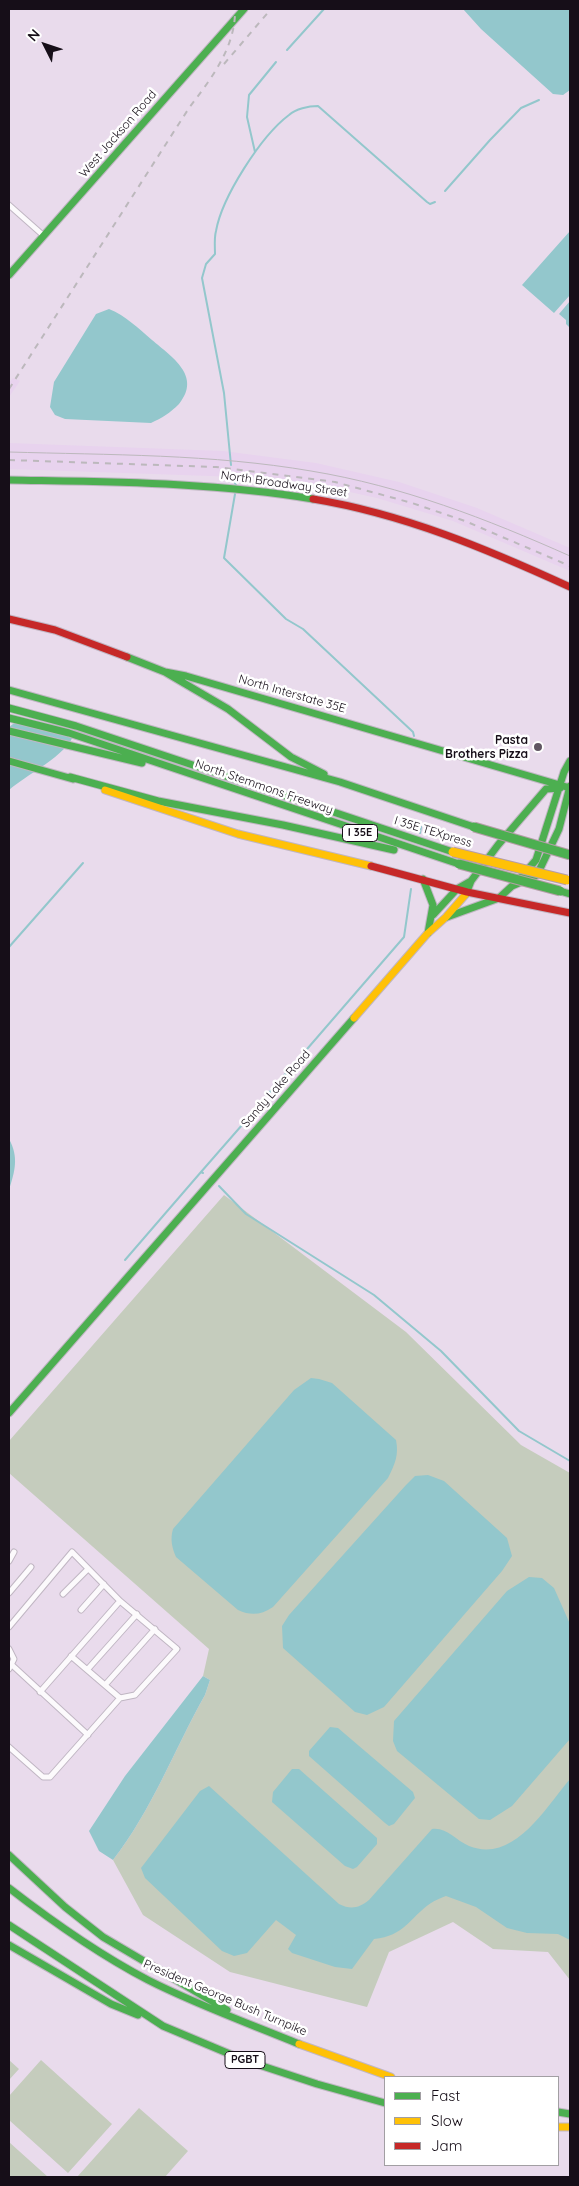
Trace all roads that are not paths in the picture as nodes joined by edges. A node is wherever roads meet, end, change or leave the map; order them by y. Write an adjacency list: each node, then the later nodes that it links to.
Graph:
1 (244, 9): 3 (main road, West Jackson Road)
2 (9, 205): 3 (street)
3 (44, 236): 4 (main road, West Jackson Road)
4 (9, 275)
5 (9, 480): 6 (main road, North Broadway Street)
6 (570, 587)
7 (9, 619): 8 (main road, North Interstate 35E)
8 (165, 672): 17 (main road); 18 (main road, North Interstate 35E)
9 (9, 690): 17 (main road, North Stemmons Freeway)
10 (9, 708): 22 (main road, I 35E TEXpress, bridge)
11 (9, 718): 15 (main road, North Stemmons Freeway / I 35E)
12 (9, 731): 15 (main road)
13 (9, 761): 16 (main road)
14 (570, 761): 18 (main road)
15 (183, 772): 20 (main road, North Stemmons Freeway / I 35E)
16 (70, 777): 20 (main road); 21 (main road)
17 (340, 782): 19 (main road, North Stemmons Freeway, bridge)
18 (566, 787): 23 (main road, Sandy Lake Road); 27 (main road)
19 (570, 855)
20 (445, 861): 26 (main road, North Stemmons Freeway / I 35E, bridge)
21 (423, 879): 24 (main road); 29 (main road)
22 (568, 880)
23 (471, 881): 24 (main road); 25 (main road, Sandy Lake Road)
24 (457, 889): 25 (main road); 29 (main road)
25 (467, 892): 27 (main road); 30 (main road, Sandy Lake Road)
26 (570, 894)
27 (499, 898): 28 (main road); 30 (main road)
28 (570, 912)
29 (432, 915): 31 (main road)
30 (446, 917): 31 (main road, Sandy Lake Road)
31 (427, 934): 32 (main road, Sandy Lake Road)
32 (9, 1413)
33 (14, 1552): 34 (street)
34 (9, 1561)
35 (31, 1567): 38 (street)
36 (88, 1569): 37 (street); 39 (street); 43 (street)
37 (104, 1584): 40 (street); 41 (street)
38 (9, 1593)
39 (63, 1594)
40 (120, 1600): 42 (street); 46 (street)
41 (81, 1610)
42 (137, 1614): 44 (street); 48 (street)
43 (9, 1627)
44 (155, 1629): 49 (street); 51 (street)
45 (9, 1649): 47 (street)
46 (71, 1656): 48 (street); 50 (street)
47 (10, 1666): 50 (street)
48 (88, 1670): 49 (street)
49 (105, 1685): 51 (street)
50 (40, 1692): 52 (street)
51 (120, 1698): 52 (street)
52 (88, 1735): 53 (street)
53 (9, 1747)
54 (9, 1855): 59 (main road)
55 (9, 1888): 59 (main road, President George Bush Turnpike)
56 (9, 1925): 58 (main road, PGBT)
57 (9, 1945): 58 (main road)
58 (163, 2026): 61 (main road, PGBT)
59 (258, 2027): 60 (main road, President George Bush Turnpike)
60 (389, 2076)
61 (384, 2102)

